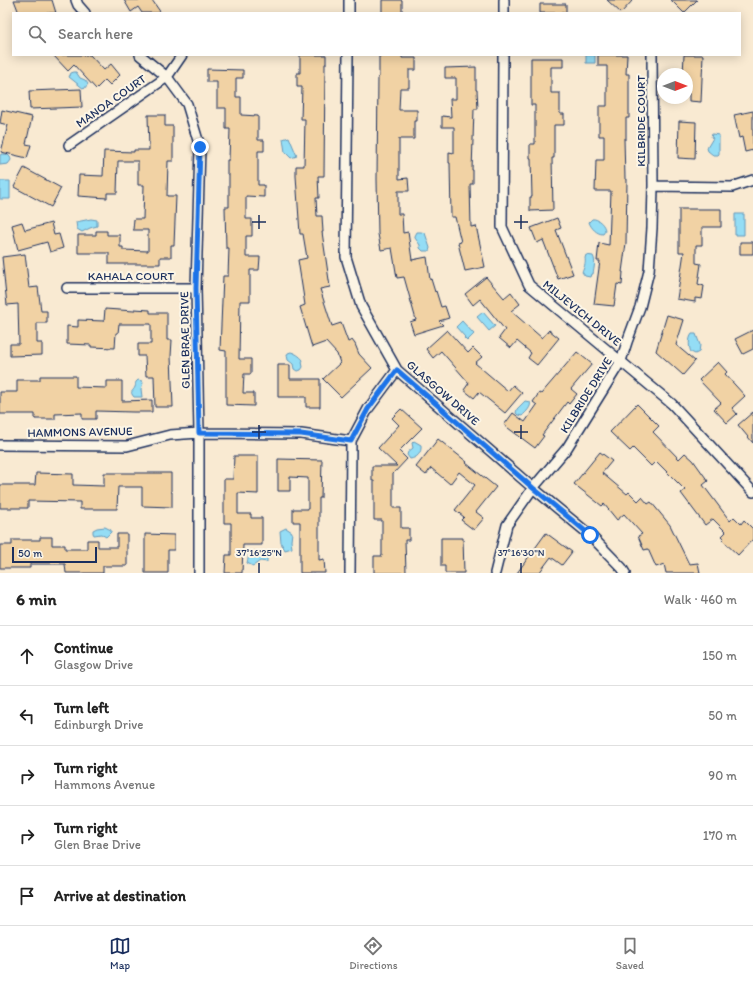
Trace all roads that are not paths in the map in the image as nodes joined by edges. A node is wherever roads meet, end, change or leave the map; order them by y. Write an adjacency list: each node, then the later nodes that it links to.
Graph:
1 (76, 0): 4 (street)
2 (349, 0): 5 (street)
3 (504, 0): 6 (street)
4 (84, 12)
5 (348, 12)
6 (504, 12)
7 (141, 56): 12 (street, GLEN BRAE DRIVE)
8 (181, 56): 12 (street)
9 (348, 56): 19 (street, GLASGOW DRIVE)
10 (504, 56): 18 (street, MILJEVICH DRIVE)
11 (652, 56): 15 (street, KILBRIDE COURT)
12 (167, 77): 13 (street, MANOA COURT); 17 (street, GLEN BRAE DRIVE)
13 (69, 145)
14 (753, 180): 15 (street)
15 (653, 186): 18 (street, KILBRIDE DRIVE)
16 (67, 288): 17 (street, KAHALA COURT)
17 (196, 288): 20 (street, GLEN BRAE DRIVE)
18 (621, 361): 23 (street, KILBRIDE DRIVE); 24 (street, MILJEVICH DRIVE)
19 (397, 370): 21 (street); 23 (street, GLASGOW DRIVE)
20 (199, 433): 21 (street, HAMMONS AVENUE); 22 (street, HAMMONS AVENUE); 25 (street, GLEN BRAE DRIVE)
21 (351, 441): 26 (street)
22 (0, 445)
23 (533, 488): 27 (street, KILBRIDE DRIVE); 28 (street, GLASGOW DRIVE)
24 (753, 492)
25 (199, 573)
26 (350, 573)
27 (495, 573)
28 (625, 573)

